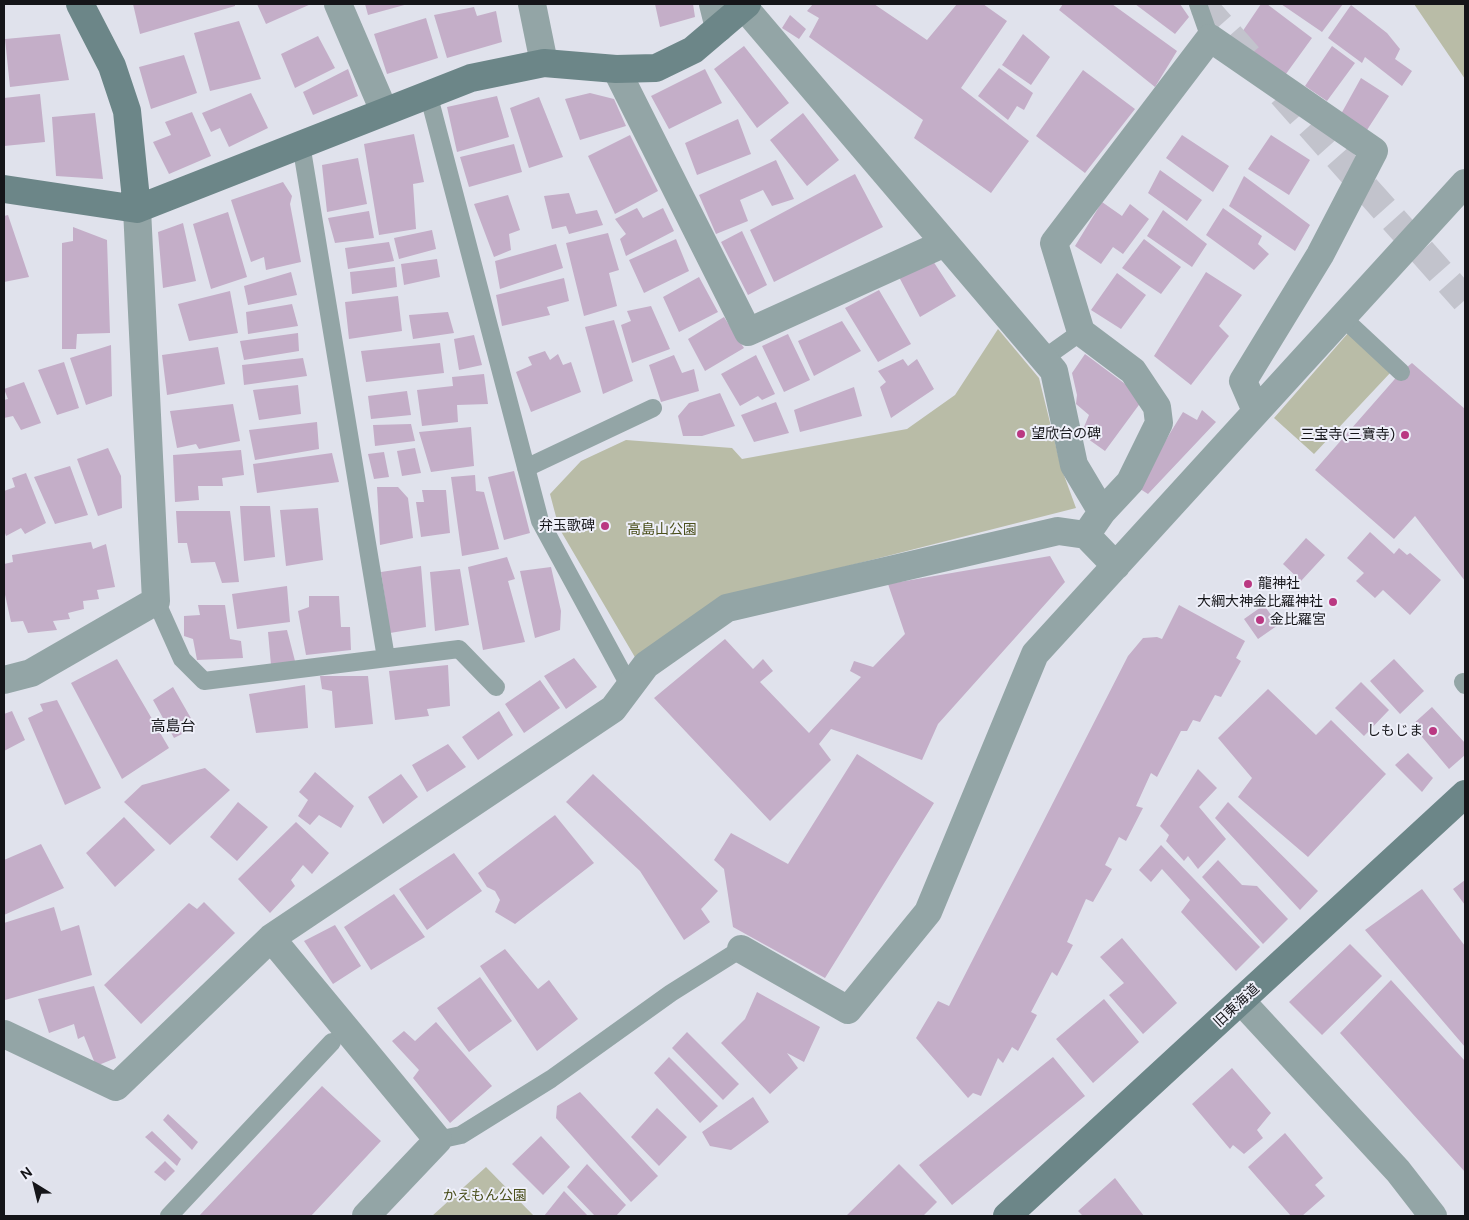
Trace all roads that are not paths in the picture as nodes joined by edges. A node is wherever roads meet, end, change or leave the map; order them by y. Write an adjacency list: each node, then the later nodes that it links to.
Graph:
1 (80, 4): 15 (street)
2 (338, 4): 11 (street)
3 (532, 4): 8 (street)
4 (1198, 4): 7 (lane)
5 (745, 5): 6 (street); 16 (street)
6 (716, 16): 9 (street)
7 (1210, 38): 18 (street); 22 (street)
8 (544, 63): 9 (street); 10 (street)
9 (616, 69): 16 (street)
10 (428, 93): 11 (street); 23 (lane)
11 (384, 111): 12 (street)
12 (301, 144): 15 (street); 28 (lane)
13 (1465, 183): 17 (street)
14 (4, 189): 15 (street)
15 (137, 209): 27 (street)
16 (945, 243): 19 (street)
17 (1342, 317): 20 (lane); 22 (street)
18 (1078, 334): 19 (lane); 24 (street)
19 (1050, 354): 24 (street)
20 (1401, 372)
21 (653, 408): 23 (lane)
22 (1256, 411): 26 (street)
23 (526, 468): 31 (lane)
24 (1102, 512): 25 (street)
25 (1086, 535): 26 (street); 31 (street)
26 (1116, 566): 34 (street)
27 (156, 601): 28 (lane); 29 (street)
28 (386, 658): 30 (lane)
29 (4, 680)
30 (496, 687)
31 (630, 687): 33 (street)
32 (1465, 794): 35 (street, 旧東海道)
33 (270, 938): 36 (street); 38 (street)
34 (741, 949): 38 (lane)
35 (1242, 1002): 41 (street, 旧東海道); 42 (street)
36 (4, 1034)
37 (332, 1042): 39 (lane)
38 (438, 1140): 40 (street)
39 (169, 1216)
40 (366, 1216)
41 (1007, 1216)
42 (1433, 1216)

